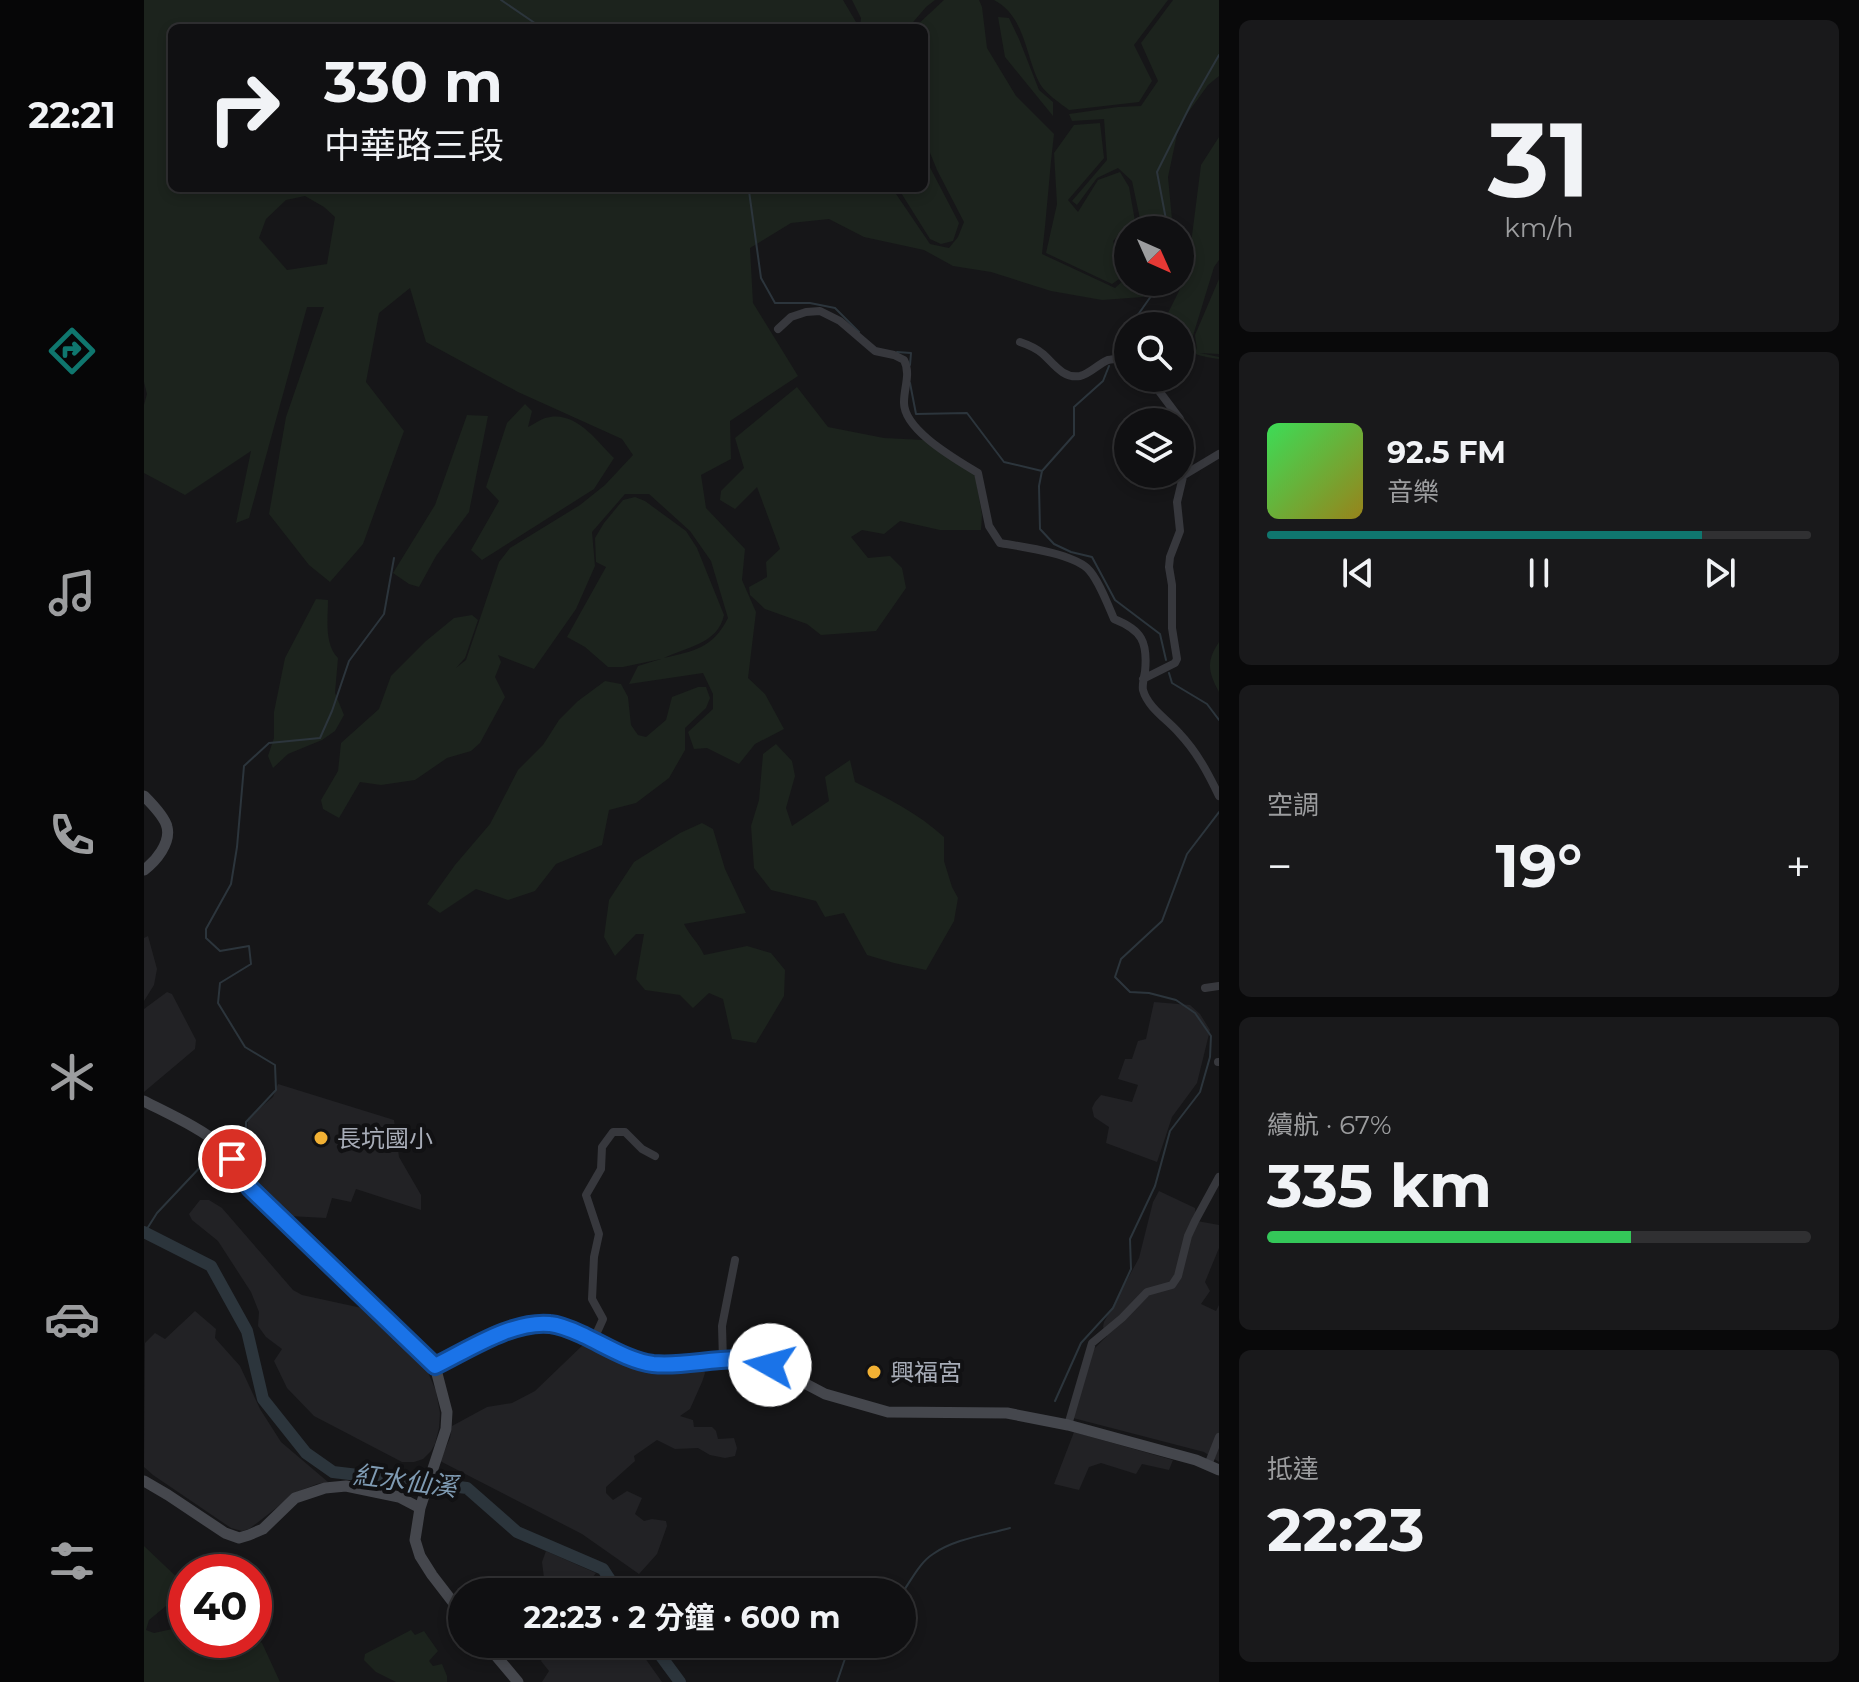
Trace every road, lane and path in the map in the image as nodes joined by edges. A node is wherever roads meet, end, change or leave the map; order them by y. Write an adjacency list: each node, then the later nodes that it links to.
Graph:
1 (778, 329): 7 (street)
2 (1020, 342): 3 (street)
3 (1114, 359)
4 (1219, 454): 5 (street)
5 (1194, 469)
6 (1181, 488): 7 (street)
7 (1143, 679): 9 (street)
8 (144, 796): 10 (street)
9 (1219, 796)
10 (144, 870)
11 (1219, 986): 12 (street)
12 (1205, 988)
13 (144, 1101): 21 (street)
14 (655, 1156): 19 (street)
15 (1219, 1177): 16 (street)
16 (1208, 1196): 17 (street); 22 (street)
17 (1219, 1199)
18 (735, 1260): 20 (street)
19 (593, 1341): 20 (street); 21 (street)
20 (723, 1360): 22 (street)
21 (435, 1366): 26 (street)
22 (1068, 1425): 24 (street)
23 (1219, 1437): 24 (street)
24 (1213, 1467)
25 (144, 1481): 26 (street)
26 (421, 1506): 27 (street)
27 (448, 1595)
28 (498, 1658): 29 (street)
29 (518, 1682)

